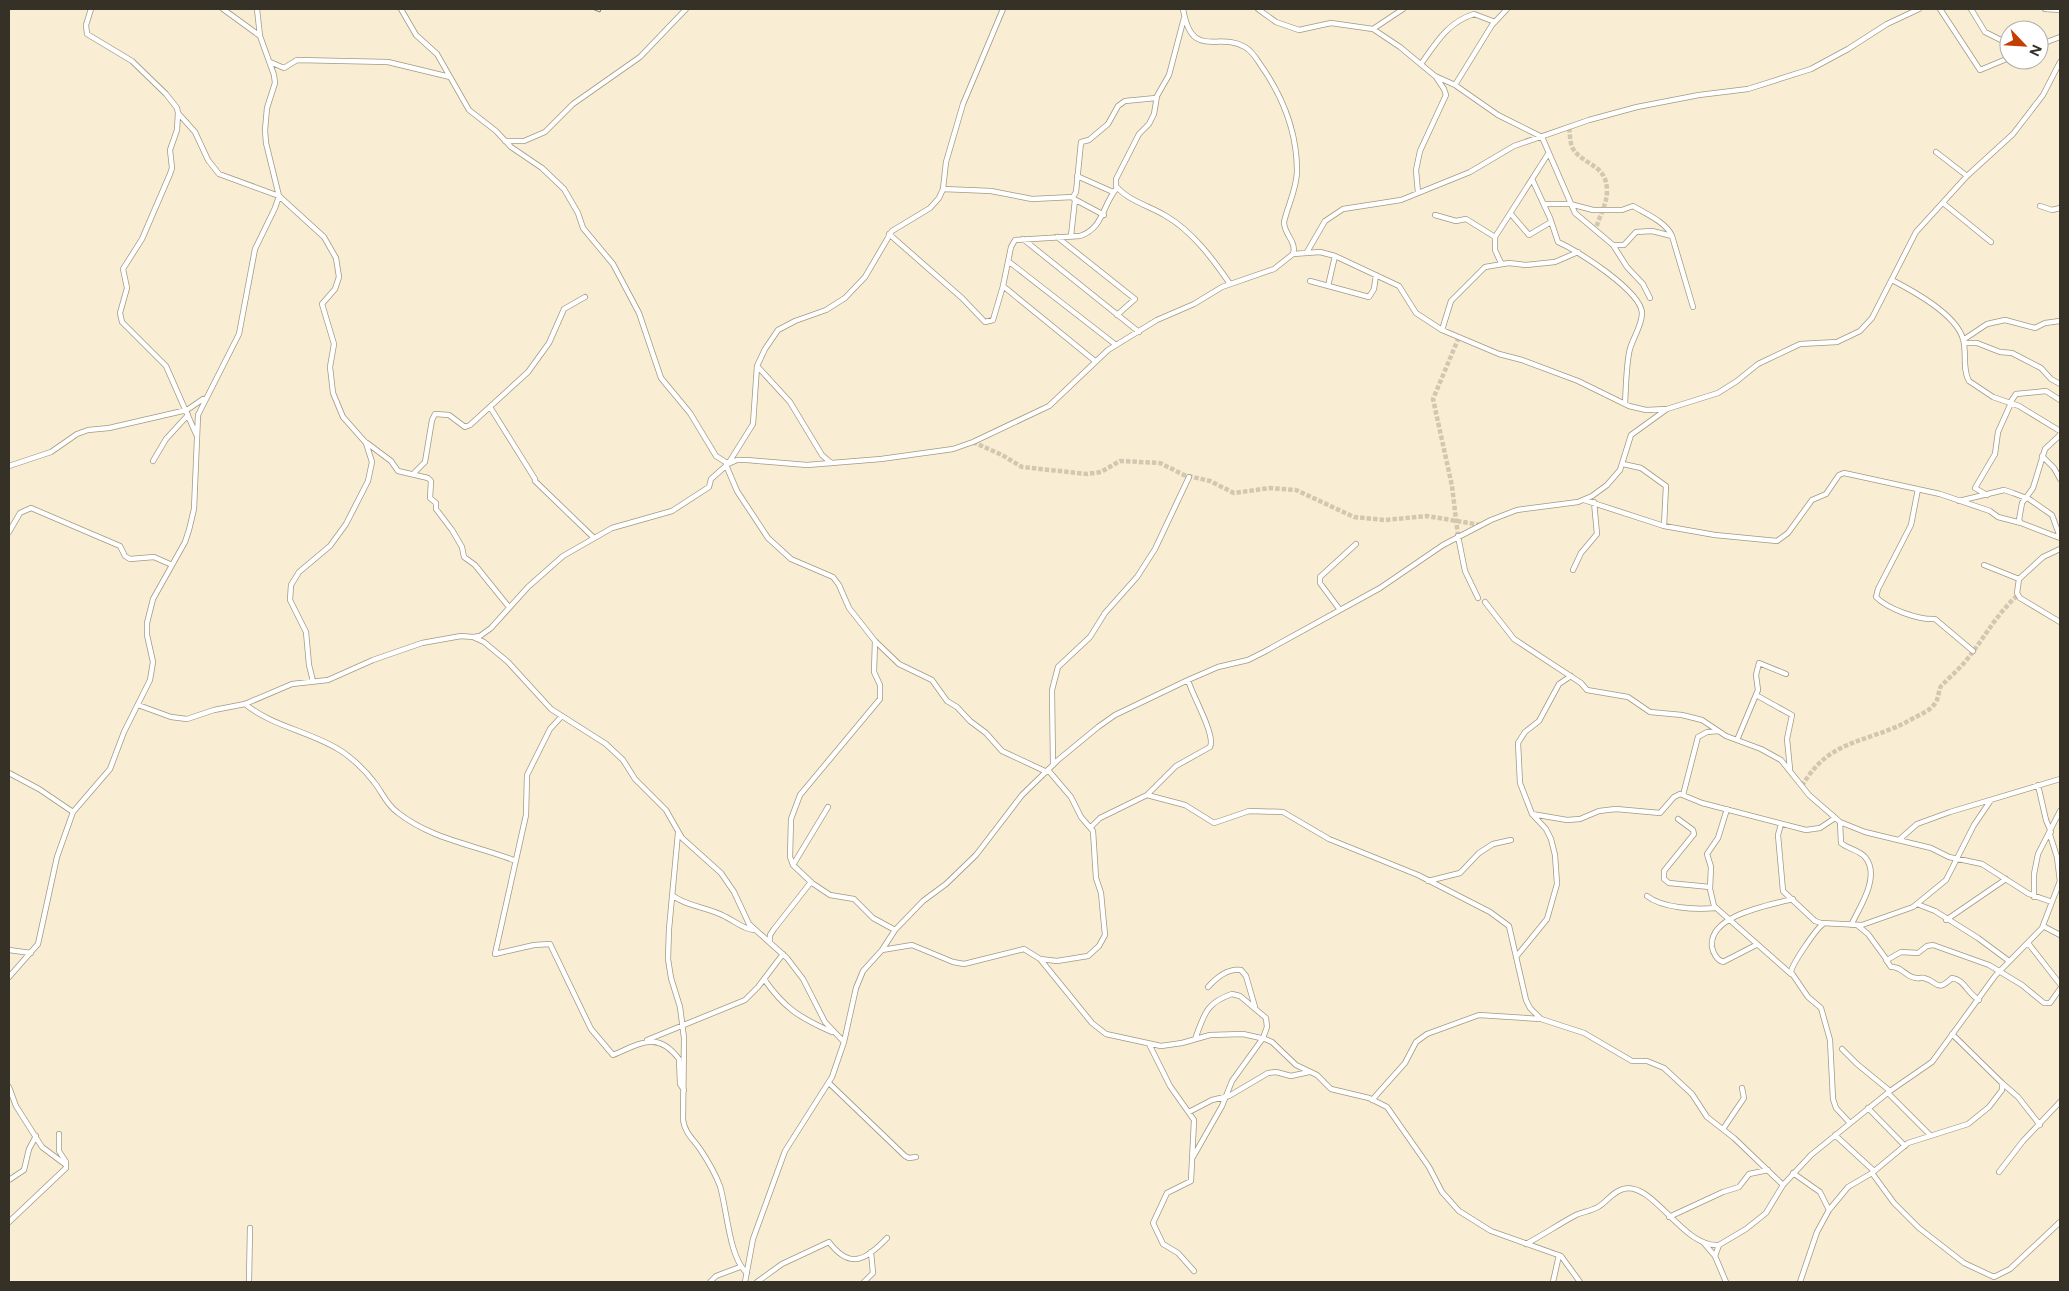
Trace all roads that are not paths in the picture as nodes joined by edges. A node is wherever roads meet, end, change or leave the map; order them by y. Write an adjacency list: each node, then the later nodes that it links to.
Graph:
1 (91, 9): 29 (street)
2 (223, 9): 19 (street)
3 (257, 9): 19 (street)
4 (400, 9): 26 (street)
5 (686, 9): 31 (street)
6 (1003, 9): 38 (street)
7 (1183, 9): 16 (street)
8 (1258, 9): 18 (street)
9 (1403, 9): 18 (street)
10 (1507, 9): 17 (street)
11 (1919, 9): 30 (street)
12 (1940, 9): 22 (street)
13 (1971, 9): 20 (street)
14 (2045, 9): 15 (street)
15 (2060, 10)
16 (1184, 17): 28 (street); 62 (street)
17 (1495, 22): 24 (street); 27 (street)
18 (1373, 29): 24 (street)
19 (260, 36): 21 (street)
20 (1999, 39)
21 (270, 62): 26 (street); 41 (street)
22 (1999, 62)
23 (2060, 62): 35 (street)
24 (1421, 64): 25 (street)
25 (1435, 76): 27 (street); 40 (street)
26 (450, 77): 31 (street)
27 (1455, 85): 30 (street)
28 (1156, 98): 34 (street); 37 (street)
29 (178, 113): 41 (street); 90 (street)
30 (1542, 137): 33 (street); 40 (street)
31 (504, 141): 97 (street)
32 (1936, 152): 35 (street)
33 (1548, 154): 36 (street); 45 (street)
34 (1077, 176): 39 (street); 42 (street)
35 (1967, 176): 43 (street)
36 (1532, 179): 44 (street); 49 (street)
37 (1117, 188): 39 (street); 69 (street)
38 (943, 189): 42 (street); 52 (street)
39 (1113, 192): 48 (street)
40 (1418, 193): 60 (street)
41 (279, 196): 84 (street); 94 (street)
42 (1074, 199): 48 (street); 53 (street)
43 (1943, 203): 58 (street); 67 (street)
44 (1544, 204): 45 (street); 51 (street)
45 (1570, 204): 54 (street); 59 (street)
46 (2040, 206): 47 (street)
47 (2060, 208)
48 (1104, 214): 53 (street)
49 (1511, 214): 51 (street); 56 (street)
50 (1435, 215): 56 (street)
51 (1551, 222): 61 (street)
52 (889, 234): 70 (street); 82 (street)
53 (1071, 236): 55 (street)
54 (1672, 236): 59 (street); 74 (street)
55 (1057, 237): 57 (street); 75 (street)
56 (1495, 237): 65 (street)
57 (1023, 239): 64 (street); 75 (street)
58 (1991, 242)
59 (1613, 245): 73 (street)
60 (1307, 252): 62 (street); 63 (street)
61 (1578, 252): 65 (street); 87 (street)
62 (1293, 254): 69 (street)
63 (1336, 256): 66 (street); 71 (street)
64 (1008, 261): 70 (street); 80 (street)
65 (1501, 263): 77 (street)
66 (1376, 275): 71 (street); 77 (street)
67 (1892, 280): 79 (street); 89 (street)
68 (1310, 281): 71 (street)
69 (1230, 284): 78 (street)
70 (1003, 286): 81 (street)
71 (1328, 286)
72 (585, 297): 88 (street)
73 (1650, 298)
74 (1693, 307)
75 (1116, 315): 78 (street)
76 (2060, 321): 79 (street)
77 (1442, 330): 87 (street)
78 (1139, 332): 80 (street)
79 (1964, 342): 83 (street); 86 (street)
80 (1116, 345): 81 (street)
81 (1095, 361): 98 (street)
82 (757, 366): 97 (street); 98 (street)
83 (2060, 384)
84 (206, 396): 90 (street); 92 (street)
85 (2060, 400): 86 (street)
86 (2010, 403): 91 (street); 105 (street)
87 (1625, 404): 89 (street)
88 (490, 408): 101 (street); 113 (street)
89 (1667, 409): 99 (street)
90 (188, 412): 92 (street); 96 (street); 100 (street)
91 (2060, 431)
92 (196, 434): 118 (street)
93 (2060, 435): 95 (street)
94 (366, 443): 101 (street); 133 (street)
95 (2042, 456): 103 (street); 106 (street)
96 (153, 461)
97 (727, 464): 98 (street); 113 (street); 128 (street)
98 (831, 464)
99 (1623, 464): 107 (street); 111 (street)
100 (9, 466)
101 (414, 473): 124 (street)
102 (1189, 477): 140 (street)
103 (2060, 479)
104 (1918, 489): 108 (street); 111 (street); 129 (street)
105 (1989, 495): 106 (street); 108 (street)
106 (2026, 497): 110 (street); 115 (street)
107 (1583, 500): 109 (street); 114 (street)
108 (1960, 501): 110 (street)
109 (1594, 502): 111 (street); 120 (street)
110 (2021, 523): 115 (street)
111 (1664, 526)
112 (9, 532): 118 (street)
113 (593, 536): 124 (street)
114 (1458, 536): 122 (street); 125 (street)
115 (2060, 537)
116 (1356, 544): 125 (street)
117 (2060, 549): 121 (street)
118 (172, 565): 136 (street)
119 (1984, 565): 121 (street)
120 (1573, 570)
121 (2019, 579): 126 (street)
122 (1478, 598)
123 (1485, 602): 131 (street)
124 (509, 607): 127 (street)
125 (1340, 610): 132 (street)
126 (2060, 622)
127 (473, 637): 133 (street); 137 (street)
128 (875, 641): 142 (street); 165 (street)
129 (1973, 651)
130 (1786, 674): 134 (street)
131 (1571, 676): 138 (street); 153 (street)
132 (1188, 680): 140 (street); 146 (street)
133 (314, 681): 135 (street)
134 (1756, 695): 139 (street); 141 (street)
135 (245, 704): 136 (street); 164 (street)
136 (138, 705): 152 (street)
137 (561, 717): 159 (street); 164 (street)
138 (1718, 732): 139 (street); 147 (street)
139 (1737, 740): 141 (street)
140 (1052, 766): 142 (street)
141 (1790, 770): 154 (street)
142 (1047, 771): 158 (street); 186 (street)
143 (9, 772): 152 (street)
144 (2060, 779): 145 (street)
145 (2038, 785): 148 (street); 160 (street)
146 (1147, 795): 158 (street); 167 (street)
147 (1683, 795): 150 (street); 153 (street)
148 (1991, 800): 161 (street); 163 (street)
149 (828, 807): 165 (street)
150 (1727, 809): 157 (street); 170 (street)
151 (2060, 811): 160 (street)
152 (73, 812): 193 (street)
153 (1532, 814): 195 (street)
154 (1835, 818): 156 (street); 157 (street)
155 (1678, 819): 170 (street)
156 (1840, 822): 161 (street); 183 (street)
157 (1781, 824): 174 (street)
158 (1091, 827): 196 (street)
159 (678, 833): 171 (street); 185 (street)
160 (2050, 834): 168 (street); 173 (street)
161 (1900, 839): 163 (street)
162 (1511, 840): 167 (street)
163 (1956, 858): 166 (street); 178 (street)
164 (516, 862): 214 (street)
165 (794, 865): 169 (street)
166 (2006, 879): 173 (street); 181 (street)
167 (1428, 880): 195 (street)
168 (2060, 881): 176 (street)
169 (811, 882): 186 (street); 188 (street)
170 (1710, 886): 179 (street)
171 (672, 895): 175 (street); 177 (street)
172 (1647, 896): 179 (street)
173 (2034, 897): 176 (street)
174 (1794, 899): 180 (street); 182 (street)
175 (680, 901): 177 (street); 185 (street)
176 (2052, 902): 184 (street)
177 (671, 903): 209 (street)
178 (1917, 904): 181 (street); 183 (street)
179 (1715, 908): 180 (street)
180 (1728, 918): 190 (street); 190 (street)
181 (1946, 920): 198 (street)
182 (1824, 924): 183 (street); 200 (street)
183 (1854, 925): 197 (street)
184 (2043, 926): 187 (street); 189 (street)
185 (755, 930): 188 (street)
186 (895, 930): 192 (street)
187 (2060, 935)
188 (771, 943): 194 (street)
189 (2028, 943): 198 (street); 203 (street)
190 (1756, 945): 200 (street)
191 (9, 950): 193 (street)
192 (882, 950): 196 (street); 215 (street)
193 (31, 953): 201 (street)
194 (783, 954): 202 (street); 210 (street)
195 (1515, 958): 208 (street)
196 (1040, 959): 216 (street)
197 (1886, 960): 199 (street); 206 (street)
198 (2010, 962): 199 (street)
199 (1999, 972): 205 (street); 206 (street)
200 (1791, 974): 230 (street)
201 (9, 977)
202 (764, 979): 209 (street); 210 (street)
203 (2060, 984)
204 (1208, 987): 207 (street)
205 (2060, 989)
206 (1979, 1000): 211 (street)
207 (1255, 1007): 212 (street); 213 (street)
208 (1541, 1019): 226 (street); 232 (street)
209 (682, 1025): 214 (street); 223 (street)
210 (834, 1032): 215 (street)
211 (1952, 1034): 220 (street); 224 (street)
212 (1263, 1038): 213 (street); 218 (street); 225 (street)
213 (1195, 1039): 216 (street)
214 (645, 1041): 223 (street)
215 (844, 1042): 219 (street)
216 (1149, 1044): 229 (street)
217 (1842, 1049): 224 (street)
218 (1309, 1072): 225 (street); 226 (street)
219 (829, 1083): 238 (street); 261 (street)
220 (2002, 1083): 231 (street); 235 (street)
221 (9, 1087): 236 (street)
222 (1742, 1088): 232 (street)
223 (684, 1090): 259 (street)
224 (1889, 1092): 228 (street); 235 (street)
225 (1226, 1098): 229 (street); 239 (street)
226 (1372, 1100): 254 (street)
227 (2060, 1102): 231 (street)
228 (1868, 1108): 230 (street); 237 (street)
229 (1189, 1112): 239 (street)
230 (1850, 1123): 234 (street)
231 (2040, 1125): 243 (street)
232 (1723, 1129): 241 (street)
233 (59, 1134): 240 (street)
234 (1835, 1135): 242 (street); 244 (street)
235 (1930, 1135): 237 (street)
236 (36, 1136): 240 (street); 245 (street)
237 (1905, 1146): 242 (street)
238 (916, 1157)
239 (1193, 1158): 260 (street)
240 (66, 1166): 249 (street)
241 (1768, 1170): 246 (street); 248 (street)
242 (1873, 1172): 247 (street); 250 (street)
243 (1999, 1172)
244 (1793, 1173): 246 (street); 247 (street)
245 (9, 1180)
246 (1783, 1185): 255 (street)
247 (1829, 1210): 270 (street)
248 (1669, 1217): 253 (street); 254 (street)
249 (9, 1222)
250 (2060, 1222)
251 (250, 1228): 262 (street)
252 (887, 1238): 256 (street)
253 (1703, 1242): 255 (street); 258 (street)
254 (1526, 1244): 257 (street)
255 (1719, 1245): 258 (street)
256 (871, 1252): 265 (street); 266 (street)
257 (1560, 1255): 267 (street); 268 (street)
258 (1715, 1256): 269 (street)
259 (740, 1267): 261 (street); 263 (street)
260 (1194, 1270)
261 (747, 1273): 264 (street)
262 (248, 1282)
263 (710, 1282)
264 (745, 1282)
265 (757, 1282)
266 (864, 1282)
267 (1553, 1282)
268 (1580, 1282)
269 (1726, 1282)
270 (1800, 1282)

